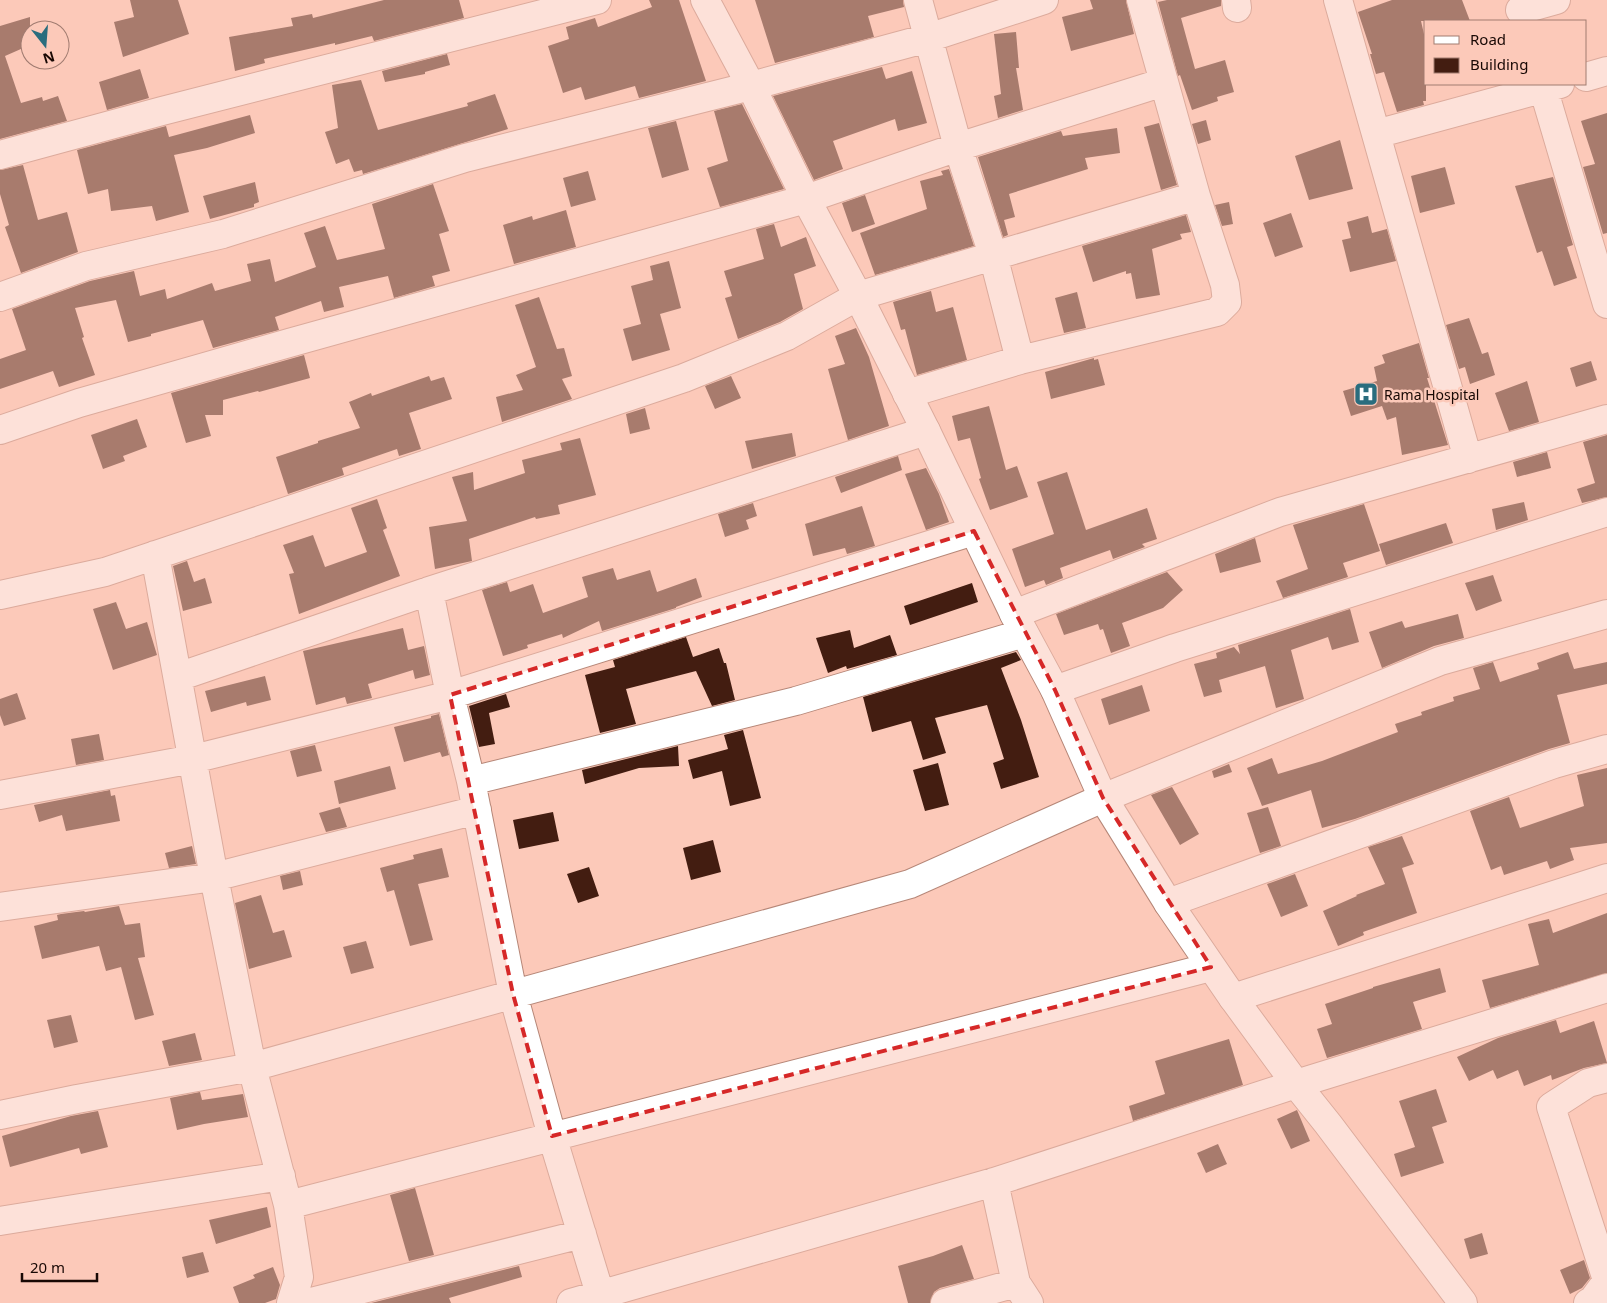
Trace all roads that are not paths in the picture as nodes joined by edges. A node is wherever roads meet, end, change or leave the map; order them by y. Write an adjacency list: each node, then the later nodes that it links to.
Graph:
1 (597, 0): 17 (street)
2 (705, 0): 14 (street)
3 (918, 0): 9 (street)
4 (1044, 0): 9 (street)
5 (1141, 0): 12 (street)
6 (1338, 0): 15 (street)
7 (1556, 0): 8 (street)
8 (1520, 10)
9 (928, 38): 14 (street); 16 (street)
10 (1607, 71): 11 (street)
11 (1587, 77)
12 (1164, 82): 16 (street); 18 (street)
13 (1549, 85): 15 (street); 20 (street)
14 (751, 86): 19 (street); 23 (street)
15 (1376, 134): 30 (street)
16 (958, 147): 19 (street); 21 (street)
17 (0, 155)
18 (1196, 196): 21 (street); 25 (street)
19 (806, 199): 22 (street); 28 (street)
20 (1598, 237): 24 (street)
21 (993, 255): 22 (street); 25 (street)
22 (858, 296): 26 (street); 33 (street)
23 (0, 297)
24 (1607, 304)
25 (1020, 360): 26 (street)
26 (907, 394): 29 (street)
27 (1607, 419): 30 (street)
28 (0, 430)
29 (926, 431): 32 (street); 34 (street)
30 (1468, 459): 37 (street)
31 (1607, 512): 39 (street)
32 (974, 531): 37 (street); 40 (street)
33 (155, 555): 35 (street); 38 (street)
34 (429, 591): 38 (street); 40 (street)
35 (0, 595)
36 (1607, 614): 45 (street)
37 (1019, 624): 39 (street); 43 (street)
38 (178, 678): 42 (street)
39 (1055, 690): 45 (street)
40 (450, 694): 42 (street); 43 (street)
41 (1607, 749): 49 (street)
42 (193, 759): 44 (street); 47 (street)
43 (471, 781): 46 (street)
44 (0, 795)
45 (1103, 798): 49 (street); 53 (street)
46 (477, 810): 47 (street); 53 (street)
47 (214, 877): 50 (street); 55 (street)
48 (1607, 878): 54 (street)
49 (1168, 903): 51 (street)
50 (0, 907)
51 (1211, 967): 54 (street); 59 (street)
52 (1607, 988): 57 (street)
53 (514, 994): 55 (street); 59 (street)
54 (1233, 998): 57 (street)
55 (252, 1067): 58 (street); 60 (street)
56 (1607, 1078): 65 (street)
57 (1296, 1084): 61 (street); 72 (street)
58 (0, 1115)
59 (552, 1136): 62 (street); 64 (street)
60 (281, 1176): 62 (street); 63 (street)
61 (994, 1182): 66 (street); 67 (street)
62 (288, 1205): 68 (street)
63 (0, 1221)
64 (582, 1234): 67 (street); 69 (street)
65 (1607, 1281): 73 (street)
66 (1023, 1293): 71 (street)
67 (601, 1299): 70 (street)
68 (290, 1303)
69 (307, 1303)
70 (571, 1303)
71 (945, 1303)
72 (1463, 1303)
73 (1588, 1303)

